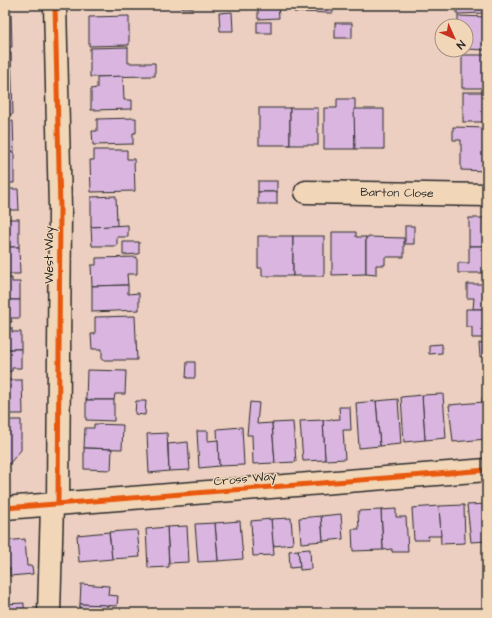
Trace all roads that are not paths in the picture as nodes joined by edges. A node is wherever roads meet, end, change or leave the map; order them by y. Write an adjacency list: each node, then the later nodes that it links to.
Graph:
1 (55, 5): 5 (street, West Way)
2 (306, 192): 3 (street, Barton Close)
3 (487, 195)
4 (487, 470): 5 (street, Cross Way)
5 (55, 504): 6 (street, Cross Way); 7 (street, West Way)
6 (5, 508)
7 (49, 613)

